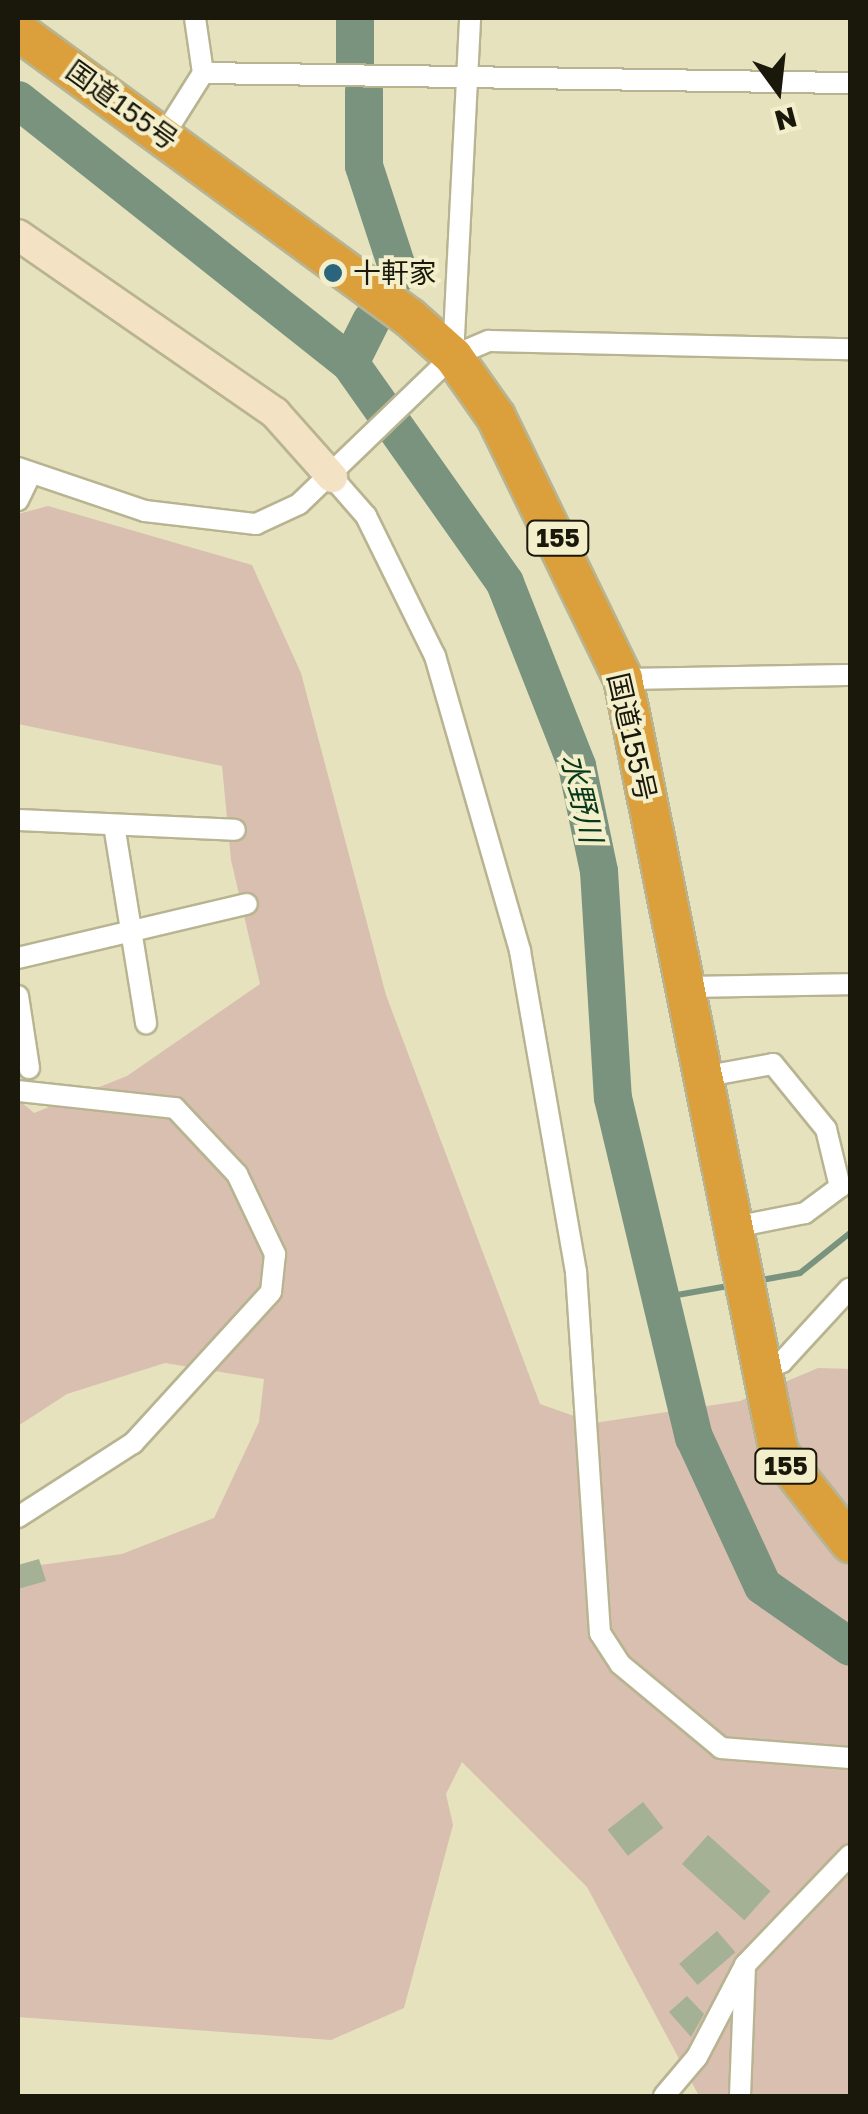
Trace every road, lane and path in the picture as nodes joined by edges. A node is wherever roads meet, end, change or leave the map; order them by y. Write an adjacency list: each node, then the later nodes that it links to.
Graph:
1 (195, 18): 4 (street)
2 (470, 18): 5 (street)
3 (18, 31): 7 (highway, 国道155号 / 155)
4 (203, 73): 5 (street); 7 (street)
5 (466, 73): 6 (street); 10 (street)
6 (850, 83)
7 (164, 135): 10 (highway, 国道155号 / 155)
8 (18, 235): 12 (street)
9 (850, 349): 10 (street)
10 (445, 364): 12 (street); 15 (highway, 国道155号 / 155)
11 (24, 472): 12 (street); 13 (street)
12 (332, 478): 34 (street)
13 (18, 500)
14 (850, 675): 15 (street)
15 (623, 679): 23 (highway, 国道155号 / 155)
16 (18, 820): 17 (street)
17 (114, 825): 18 (street); 20 (street)
18 (235, 830)
19 (247, 904): 20 (street)
20 (132, 937): 21 (street); 25 (street)
21 (18, 958)
22 (850, 984): 23 (street)
23 (682, 987): 27 (highway, 国道155号 / 155)
24 (18, 996): 26 (street)
25 (146, 1024)
26 (30, 1068)
27 (702, 1077): 29 (highway, 国道155号 / 155); 29 (street)
28 (18, 1091): 32 (street)
29 (734, 1227): 31 (highway, 国道155号 / 155)
30 (850, 1288): 31 (street)
31 (764, 1368): 33 (highway, 国道155号 / 155)
32 (18, 1517)
33 (850, 1544)
34 (850, 1758)
35 (850, 1854): 36 (street)
36 (744, 1966): 37 (street); 38 (street)
37 (664, 2096)
38 (740, 2096)

